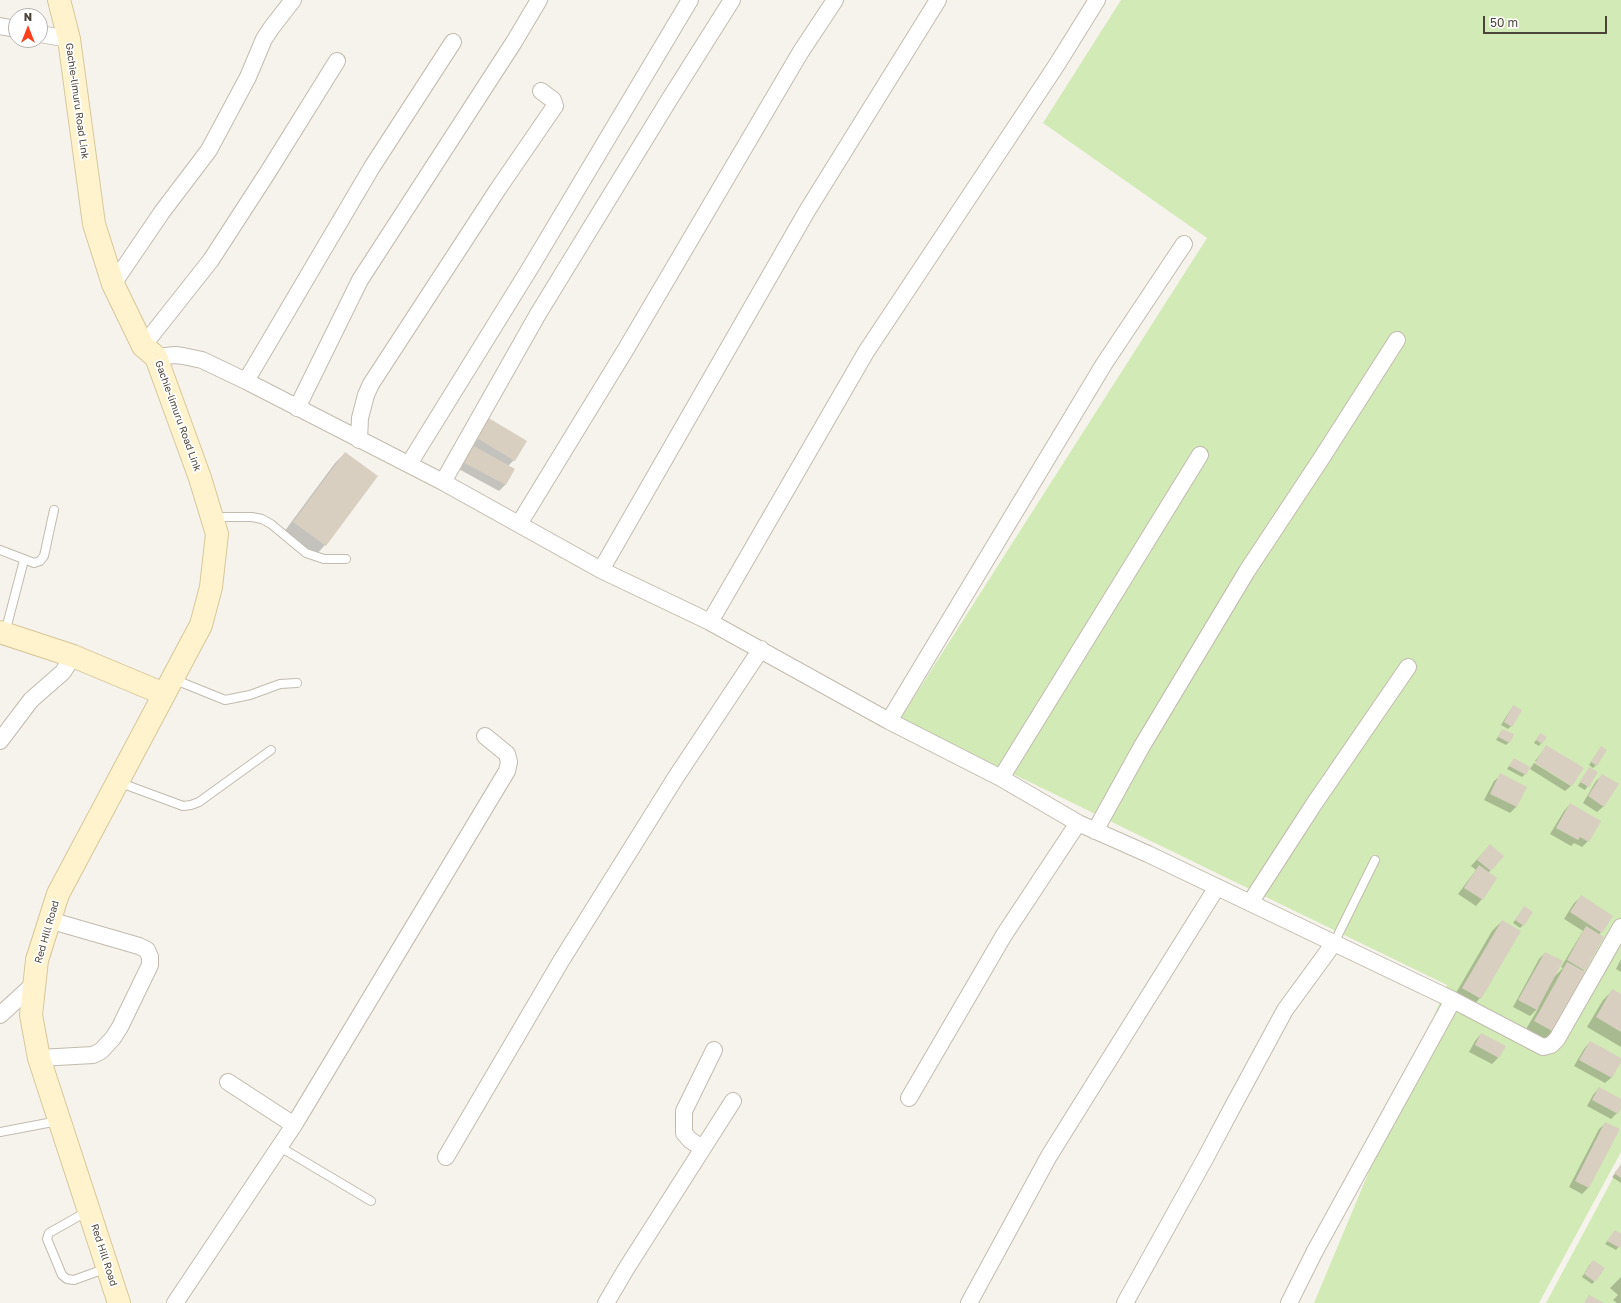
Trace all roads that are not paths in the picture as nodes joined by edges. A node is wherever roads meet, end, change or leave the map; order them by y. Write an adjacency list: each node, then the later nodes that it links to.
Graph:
1 (59, 0): 10 (street, Gachie-limuru Road Link)
2 (293, 0): 15 (street)
3 (539, 0): 19 (street)
4 (690, 0): 22 (street)
5 (732, 0): 23 (street)
6 (834, 0): 26 (street)
7 (938, 0): 30 (street)
8 (1097, 0): 31 (street)
9 (48, 35): 10 (street)
10 (69, 39): 15 (street, Gachie-limuru Road Link)
11 (453, 42): 18 (street)
12 (337, 61): 17 (street)
13 (541, 91): 20 (street)
14 (1184, 244): 38 (street)
15 (114, 284): 17 (street, Gachie-limuru Road Link)
16 (1397, 340): 45 (street)
17 (150, 352): 18 (street); 25 (street, Gachie-limuru Road Link)
18 (246, 380): 19 (street)
19 (297, 408): 20 (street)
20 (359, 440): 22 (street)
21 (1200, 456): 42 (street)
22 (409, 464): 23 (street)
23 (443, 482): 26 (street)
24 (54, 510): 29 (lane)
25 (212, 517): 28 (lane); 37 (street, Gachie-limuru Road Link)
26 (519, 524): 30 (street)
27 (0, 550): 29 (lane)
28 (346, 559)
29 (24, 560): 32 (lane)
30 (601, 570): 31 (street)
31 (710, 622): 33 (street)
32 (3, 633): 34 (street)
33 (761, 649): 38 (street); 65 (street)
34 (73, 656): 37 (street); 40 (street)
35 (1408, 667): 48 (street)
36 (297, 683): 37 (lane)
37 (168, 686): 43 (street, Red Hill Road)
38 (890, 721): 42 (street)
39 (485, 736): 61 (street)
40 (0, 741)
41 (271, 750): 43 (lane)
42 (1001, 778): 44 (street)
43 (117, 781): 49 (street, Red Hill Road)
44 (1078, 823): 45 (street); 58 (street)
45 (1095, 830): 47 (street)
46 (1375, 860): 51 (lane)
47 (1217, 887): 48 (street); 72 (street)
48 (1250, 903): 51 (street)
49 (49, 920): 52 (street, Red Hill Road); 56 (street)
50 (1621, 927): 53 (street)
51 (1334, 943): 53 (street); 73 (street)
52 (34, 984): 54 (street); 56 (street, Red Hill Road)
53 (1453, 1000): 74 (street)
54 (0, 1014)
55 (714, 1050): 64 (street)
56 (39, 1058): 60 (street, Red Hill Road)
57 (228, 1082): 61 (street)
58 (909, 1098)
59 (733, 1101): 64 (street)
60 (59, 1121): 62 (lane); 67 (street, Red Hill Road)
61 (294, 1125): 63 (street)
62 (0, 1132)
63 (280, 1146): 66 (lane); 70 (street)
64 (702, 1148): 71 (street)
65 (446, 1157)
66 (371, 1201)
67 (89, 1211): 68 (street, Red Hill Road); 68 (lane)
68 (108, 1267): 69 (street, Red Hill Road)
69 (119, 1303)
70 (175, 1303)
71 (606, 1303)
72 (969, 1303)
73 (1125, 1303)
74 (1289, 1303)

